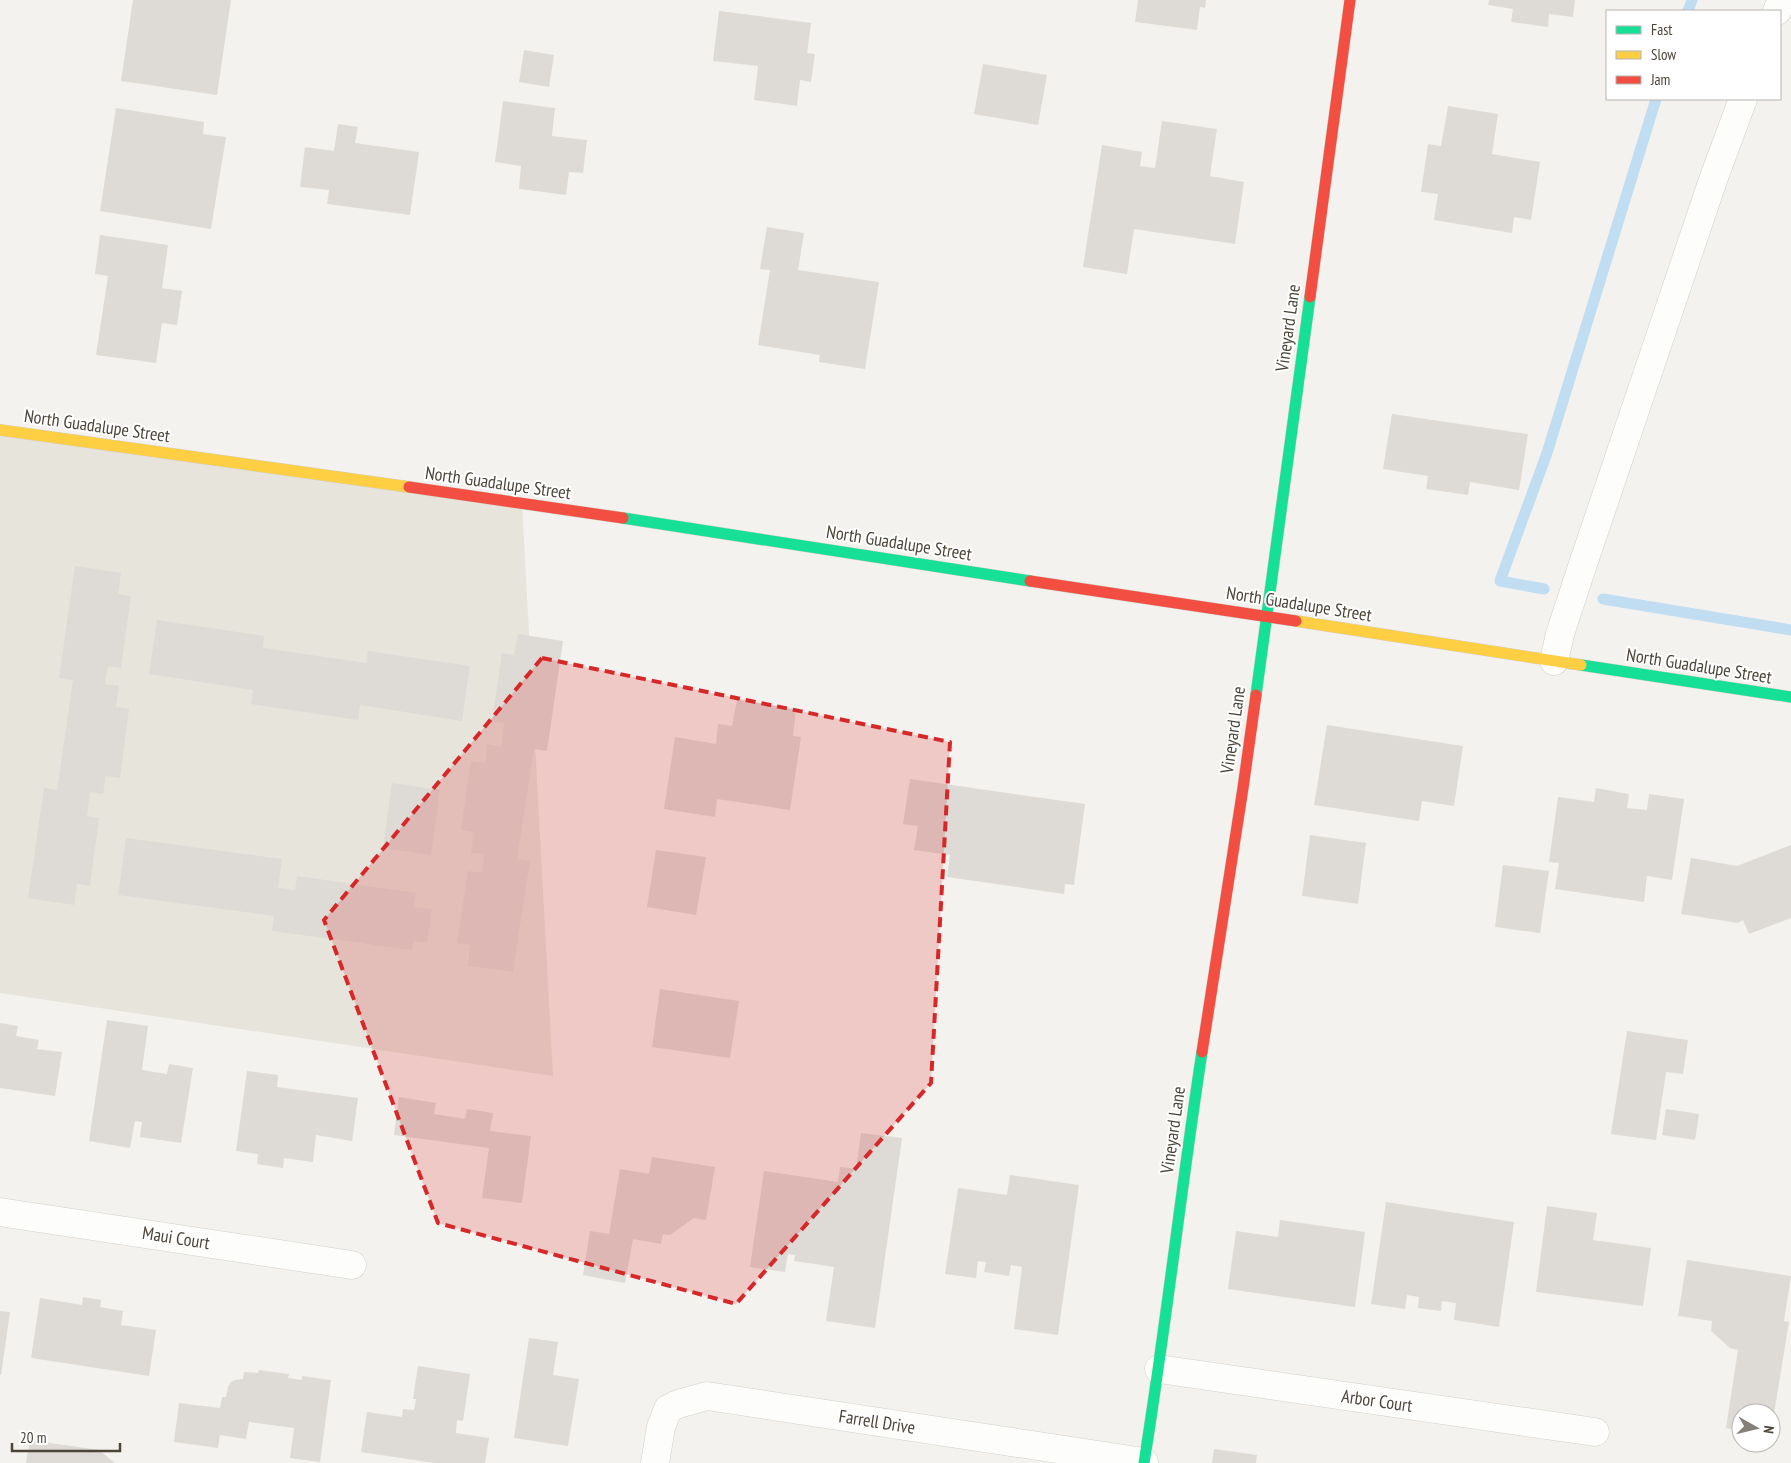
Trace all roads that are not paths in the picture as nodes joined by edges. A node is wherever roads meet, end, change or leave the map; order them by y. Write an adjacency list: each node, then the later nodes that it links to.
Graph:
1 (1350, 0): 4 (street, Vineyard Lane)
2 (1743, 100): 5 (street)
3 (0, 430): 4 (street, North Guadalupe Street)
4 (1266, 617): 5 (street, North Guadalupe Street); 9 (street, Vineyard Lane)
5 (1554, 661): 6 (street, North Guadalupe Street)
6 (1791, 697)
7 (0, 1212): 8 (street, Maui Court)
8 (352, 1264)
9 (1159, 1369): 10 (street, Arbor Court); 12 (street, Vineyard Lane)
10 (1595, 1432)
11 (655, 1463): 12 (street, Farrell Drive)
12 (1144, 1463)

